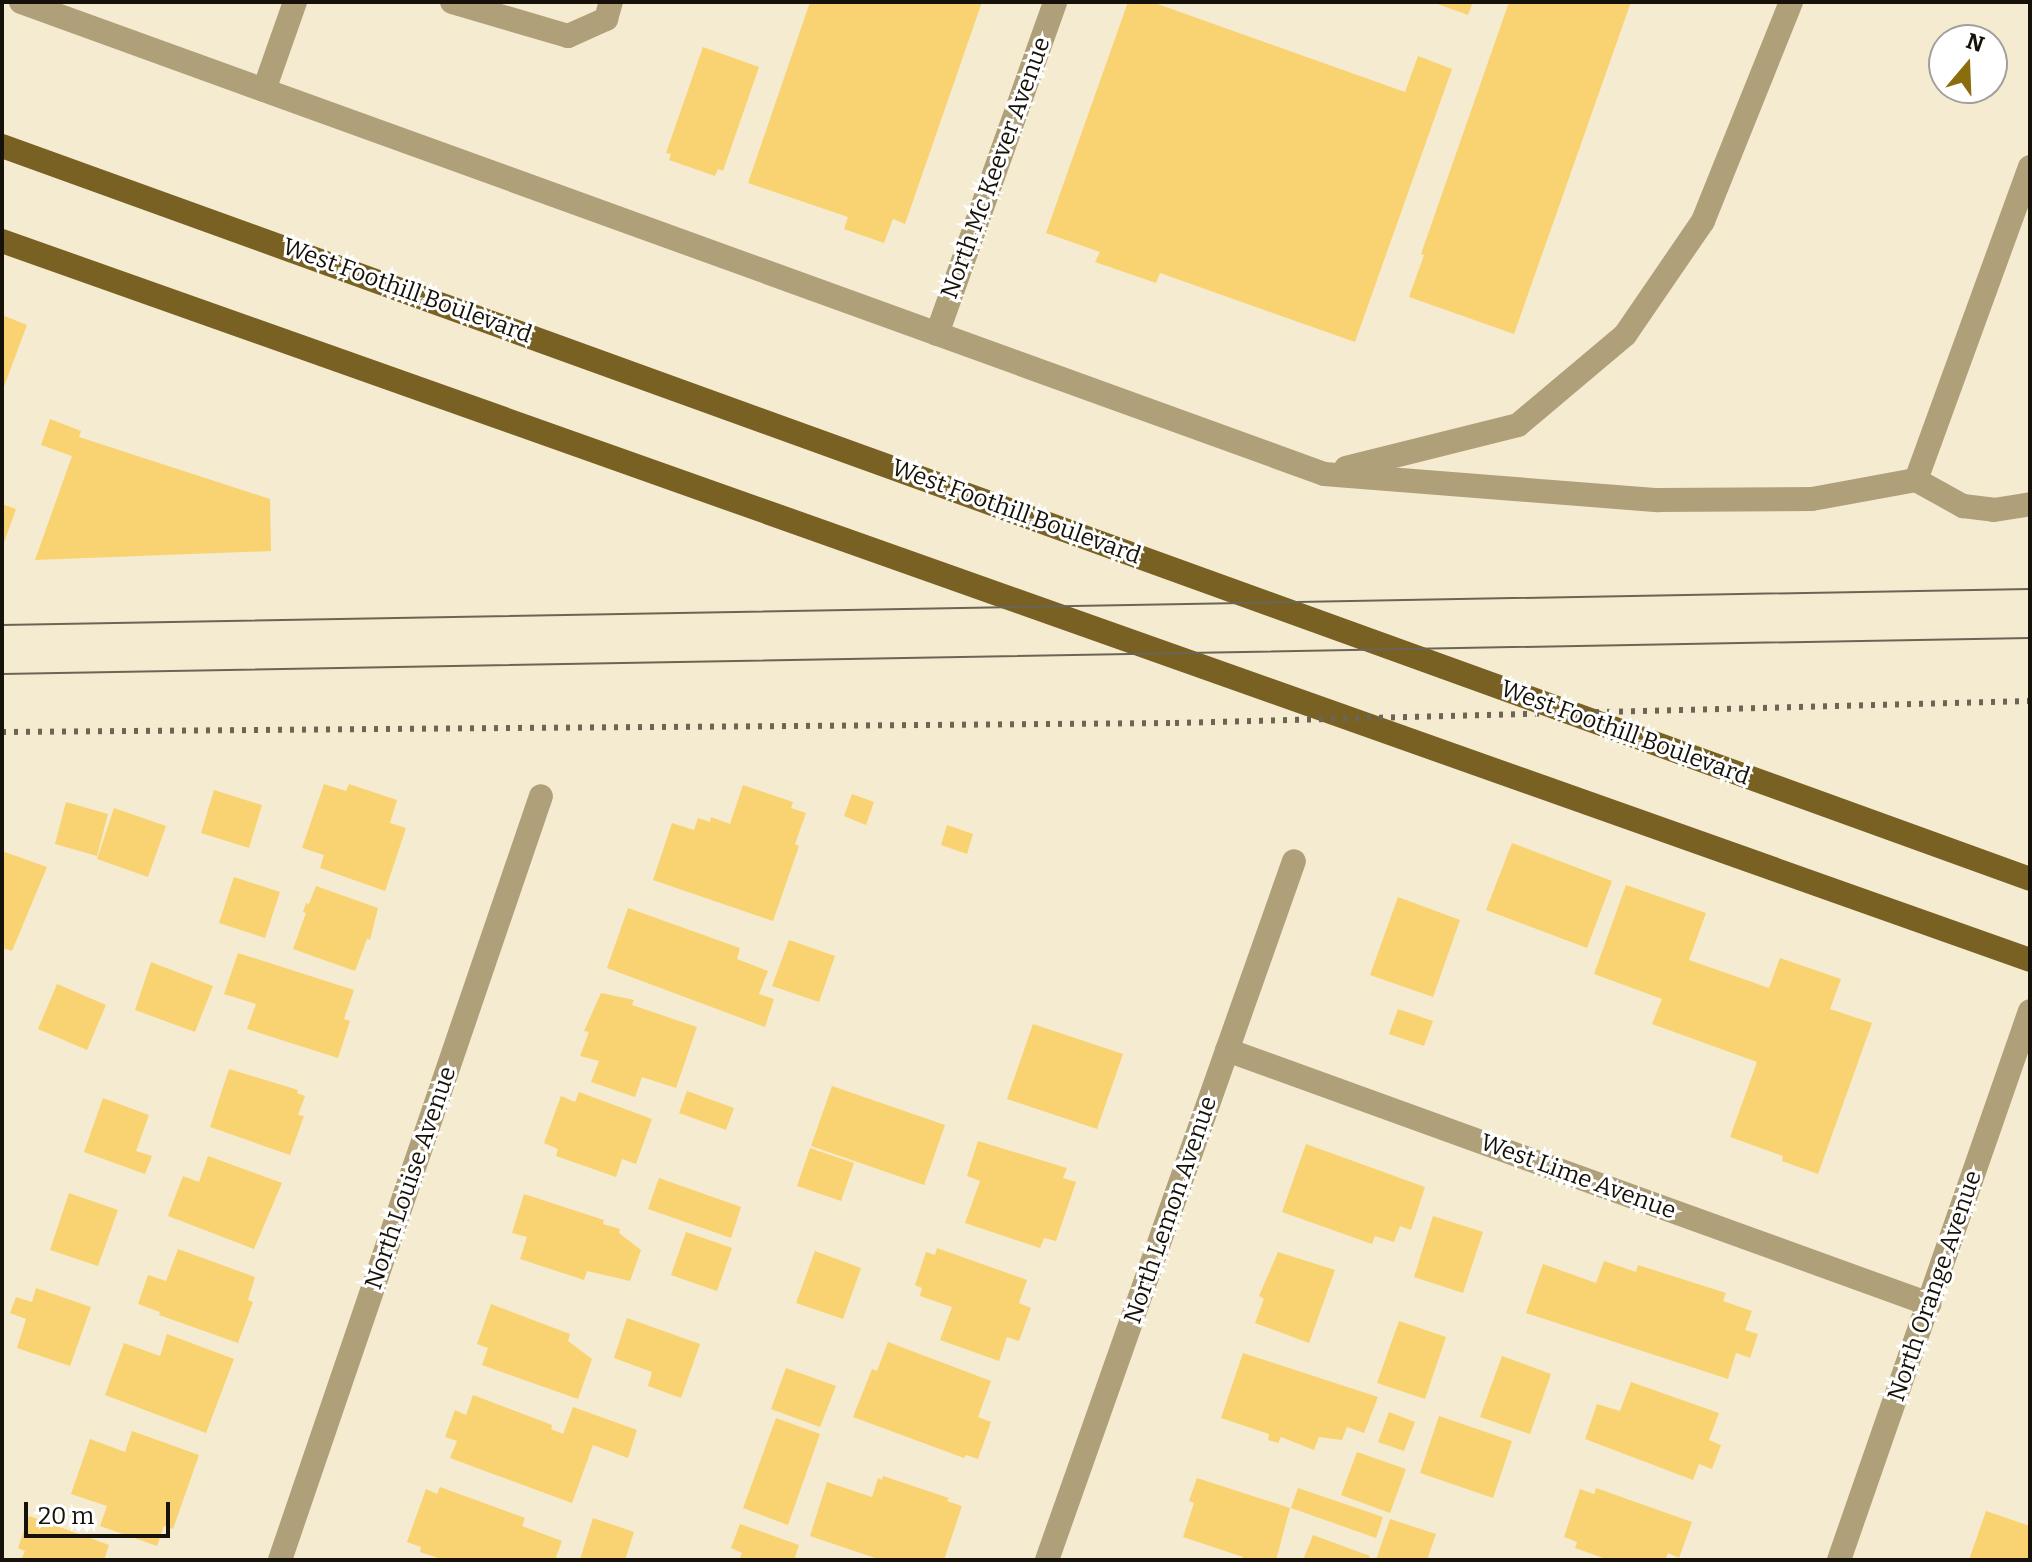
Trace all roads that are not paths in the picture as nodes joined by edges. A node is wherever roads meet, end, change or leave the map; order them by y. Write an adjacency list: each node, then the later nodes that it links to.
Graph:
1 (21, 2): 7 (street)
2 (295, 2): 7 (street)
3 (452, 2): 4 (street)
4 (611, 2)
5 (1055, 2): 11 (street, North Mc Keever Avenue)
6 (1791, 2): 12 (street)
7 (264, 90): 11 (street)
8 (2, 146): 17 (main road, West Foothill Boulevard)
9 (2030, 167): 13 (street)
10 (2, 241): 18 (main road)
11 (937, 334): 12 (street)
12 (1324, 474): 13 (street)
13 (1916, 480): 14 (street)
14 (2030, 504)
15 (541, 796): 22 (street, North Louise Avenue)
16 (1294, 861): 20 (street, North Lemon Avenue)
17 (2030, 879)
18 (2030, 960)
19 (2030, 1011): 21 (street, North Orange Avenue)
20 (1227, 1050): 21 (street, West Lime Avenue); 23 (street, North Lemon Avenue)
21 (1929, 1304): 24 (street, North Orange Avenue)
22 (280, 1560)
23 (1047, 1560)
24 (1839, 1560)

